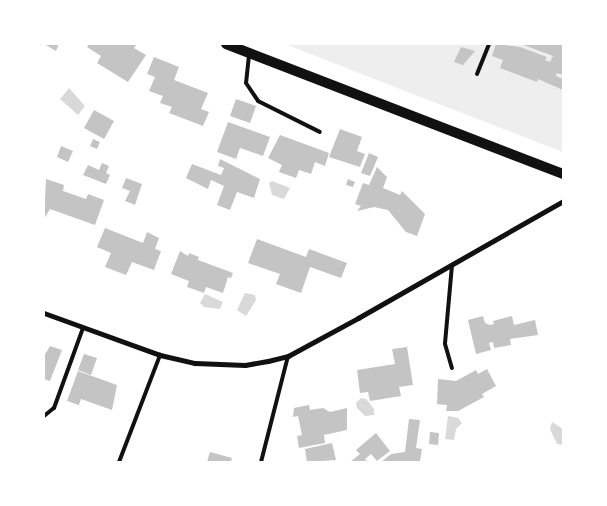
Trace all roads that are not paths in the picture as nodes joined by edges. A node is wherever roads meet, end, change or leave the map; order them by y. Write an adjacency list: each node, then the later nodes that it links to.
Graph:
1 (226, 44): 3 (main road)
2 (489, 44): 4 (lane)
3 (250, 53): 5 (lane); 6 (main road)
4 (477, 74)
5 (320, 132)
6 (563, 174)
7 (563, 201): 8 (street)
8 (452, 265): 12 (street); 13 (lane)
9 (44, 313): 10 (street)
10 (83, 328): 11 (street); 14 (lane)
11 (160, 355): 12 (street); 15 (lane)
12 (288, 356): 16 (lane)
13 (452, 368)
14 (44, 416)
15 (119, 462)
16 (261, 462)

